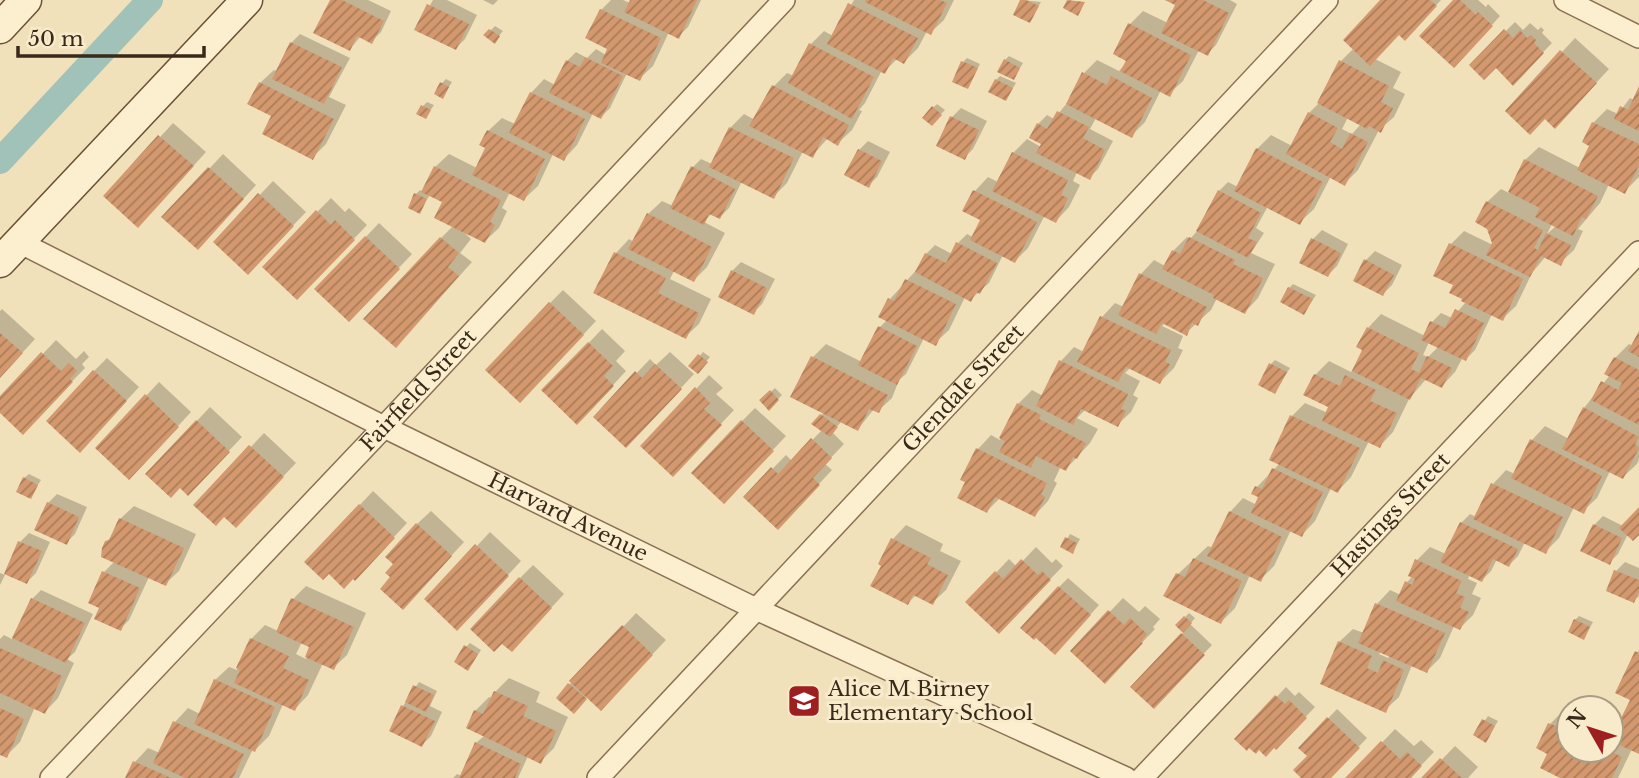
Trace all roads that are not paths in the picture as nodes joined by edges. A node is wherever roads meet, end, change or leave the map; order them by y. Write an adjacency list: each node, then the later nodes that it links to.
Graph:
1 (26, 0): 6 (main road)
2 (247, 0): 8 (main road)
3 (783, 0): 10 (street, Fairfield Street)
4 (1327, 0): 11 (street, Glendale Street)
5 (1565, 0): 7 (street)
6 (0, 28)
7 (1639, 37)
8 (10, 252): 10 (street, Harvard Avenue)
9 (1639, 252): 15 (street, Hastings Street)
10 (384, 428): 11 (street, Harvard Avenue); 12 (street, Fairfield Street)
11 (756, 609): 13 (street, Glendale Street); 14 (street, Harvard Avenue)
12 (51, 778)
13 (598, 778)
14 (1126, 778)
15 (1142, 778)

